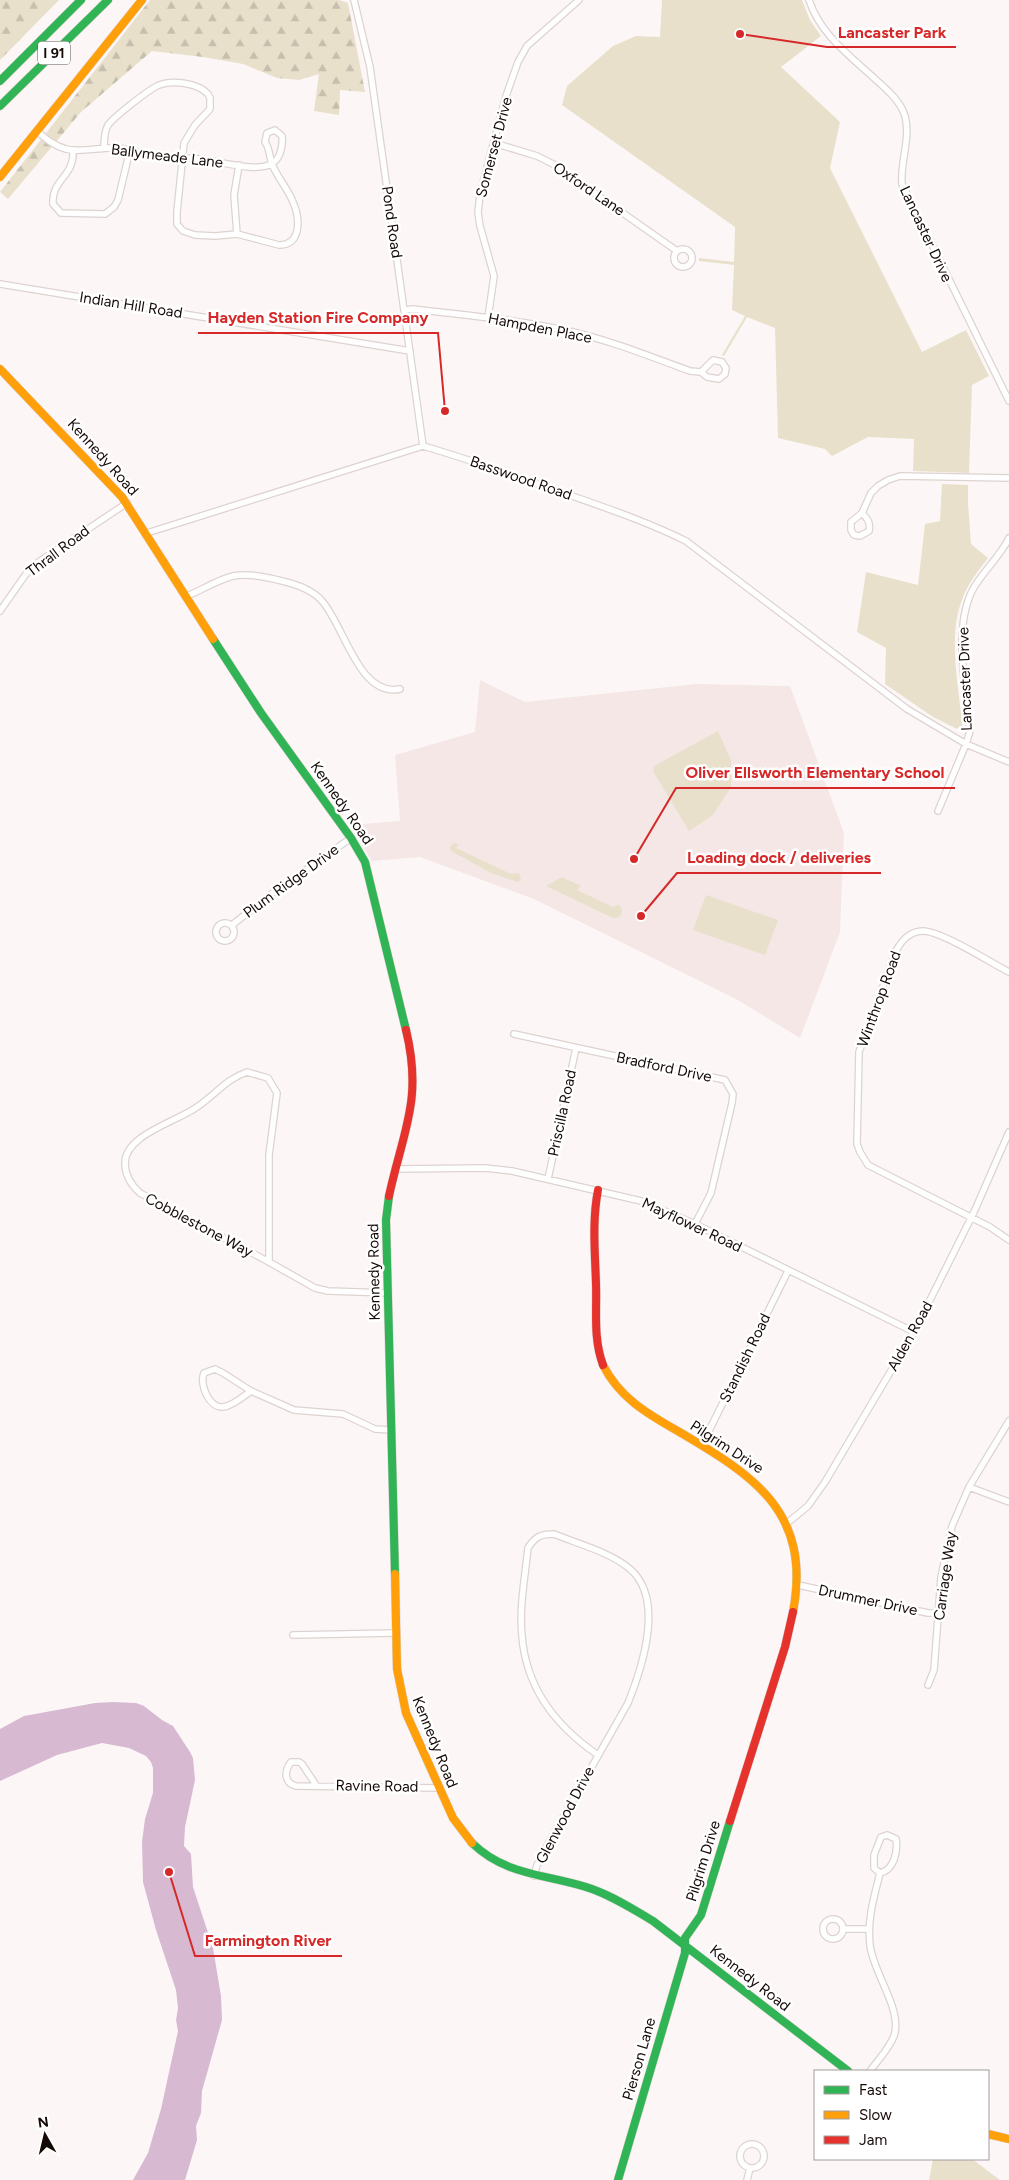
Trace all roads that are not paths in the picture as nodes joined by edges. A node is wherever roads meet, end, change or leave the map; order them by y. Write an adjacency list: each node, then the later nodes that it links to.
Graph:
1 (81, 0): 7 (main road, I 91)
2 (108, 0): 8 (main road, I 91)
3 (142, 0): 9 (main road)
4 (354, 0): 21 (street, Pond Road)
5 (579, 0): 10 (street, Somerset Drive)
6 (809, 0): 26 (street, Lancaster Drive)
7 (0, 81)
8 (0, 106)
9 (37, 132): 12 (street, Ballymeade Lane); 17 (main road)
10 (494, 143): 19 (street, Oxford Lane); 22 (street, Somerset Drive)
11 (104, 148): 12 (street, Ballymeade Lane); 13 (street, Ballymeade Lane); 14 (street)
12 (73, 150): 13 (street)
13 (130, 150): 14 (street, Ballymeade Lane)
14 (183, 158): 16 (street, Ballymeade Lane); 18 (street)
15 (272, 164): 15 (street); 16 (street, Ballymeade Lane); 18 (street)
16 (238, 165): 18 (street)
17 (0, 177)
18 (237, 234)
19 (677, 251)
20 (0, 284): 23 (street, Indian Hill Road)
21 (405, 310): 22 (street, Hampden Place); 23 (street, Pond Road)
22 (488, 318): 25 (street, Hampden Place)
23 (410, 351): 27 (street, Pond Road)
24 (0, 369): 29 (main road, Kennedy Road)
25 (701, 372)
26 (1009, 401)
27 (423, 446): 31 (street); 36 (street, Basswood Road)
28 (1009, 478): 30 (street)
29 (127, 503): 31 (main road, Kennedy Road); 34 (street, Thrall Road)
30 (862, 512)
31 (146, 533): 33 (main road, Kennedy Road)
32 (1009, 540): 36 (street, Lancaster Drive)
33 (187, 596): 35 (street); 39 (main road, Kennedy Road)
34 (0, 611)
35 (400, 689)
36 (966, 744): 37 (street, Basswood Road); 38 (street, Lancaster Drive)
37 (1009, 762)
38 (938, 811)
39 (352, 838): 40 (street, Plum Ridge Drive); 45 (main road, Kennedy Road)
40 (232, 925)
41 (1009, 972): 48 (street, Winthrop Road)
42 (514, 1034): 43 (street, Bradford Drive)
43 (576, 1048): 46 (street, Priscilla Road); 49 (street, Bradford Drive)
44 (1009, 1132): 48 (street, Alden Road)
45 (395, 1169): 46 (street, Mayflower Road); 53 (main road, Kennedy Road)
46 (548, 1179): 47 (street, Mayflower Road)
47 (598, 1190): 49 (street, Mayflower Road); 58 (main road, Pilgrim Drive)
48 (971, 1218): 50 (street, Winthrop Road); 54 (street, Alden Road)
49 (696, 1224): 52 (street, Mayflower Road)
50 (1009, 1240)
51 (269, 1262): 51 (street, Cobblestone Way); 53 (street, Cobblestone Way)
52 (788, 1270): 54 (street, Mayflower Road); 58 (street, Standish Road)
53 (388, 1293): 57 (main road, Kennedy Road)
54 (914, 1332): 61 (street, Alden Road)
55 (251, 1391): 55 (street); 57 (street)
56 (1009, 1421): 59 (street, Carriage Way)
57 (391, 1430): 64 (main road, Kennedy Road)
58 (702, 1444): 61 (main road, Pilgrim Drive)
59 (969, 1487): 60 (street); 63 (street, Carriage Way)
60 (1009, 1502)
61 (786, 1524): 62 (main road, Pilgrim Drive)
62 (798, 1585): 63 (street, Drummer Drive); 74 (main road, Pilgrim Drive)
63 (938, 1613): 66 (street, Carriage Way)
64 (395, 1633): 65 (street); 69 (main road, Kennedy Road)
65 (293, 1634)
66 (928, 1685)
67 (598, 1755): 67 (street, Glenwood Drive); 71 (street, Glenwood Drive)
68 (316, 1785): 68 (street, Ravine Road); 69 (street, Ravine Road)
69 (438, 1788): 71 (main road, Kennedy Road)
70 (880, 1873): 70 (street); 73 (street)
71 (534, 1876): 74 (main road, Kennedy Road)
72 (843, 1929): 73 (street)
73 (869, 1930): 76 (street)
74 (685, 1945): 75 (main road, Kennedy Road); 80 (main road, Pierson Lane)
75 (847, 2070)
76 (871, 2070)
77 (989, 2134): 78 (main road)
78 (1009, 2139)
79 (750, 2168): 79 (street); 81 (street)
80 (618, 2180)
81 (747, 2180)

